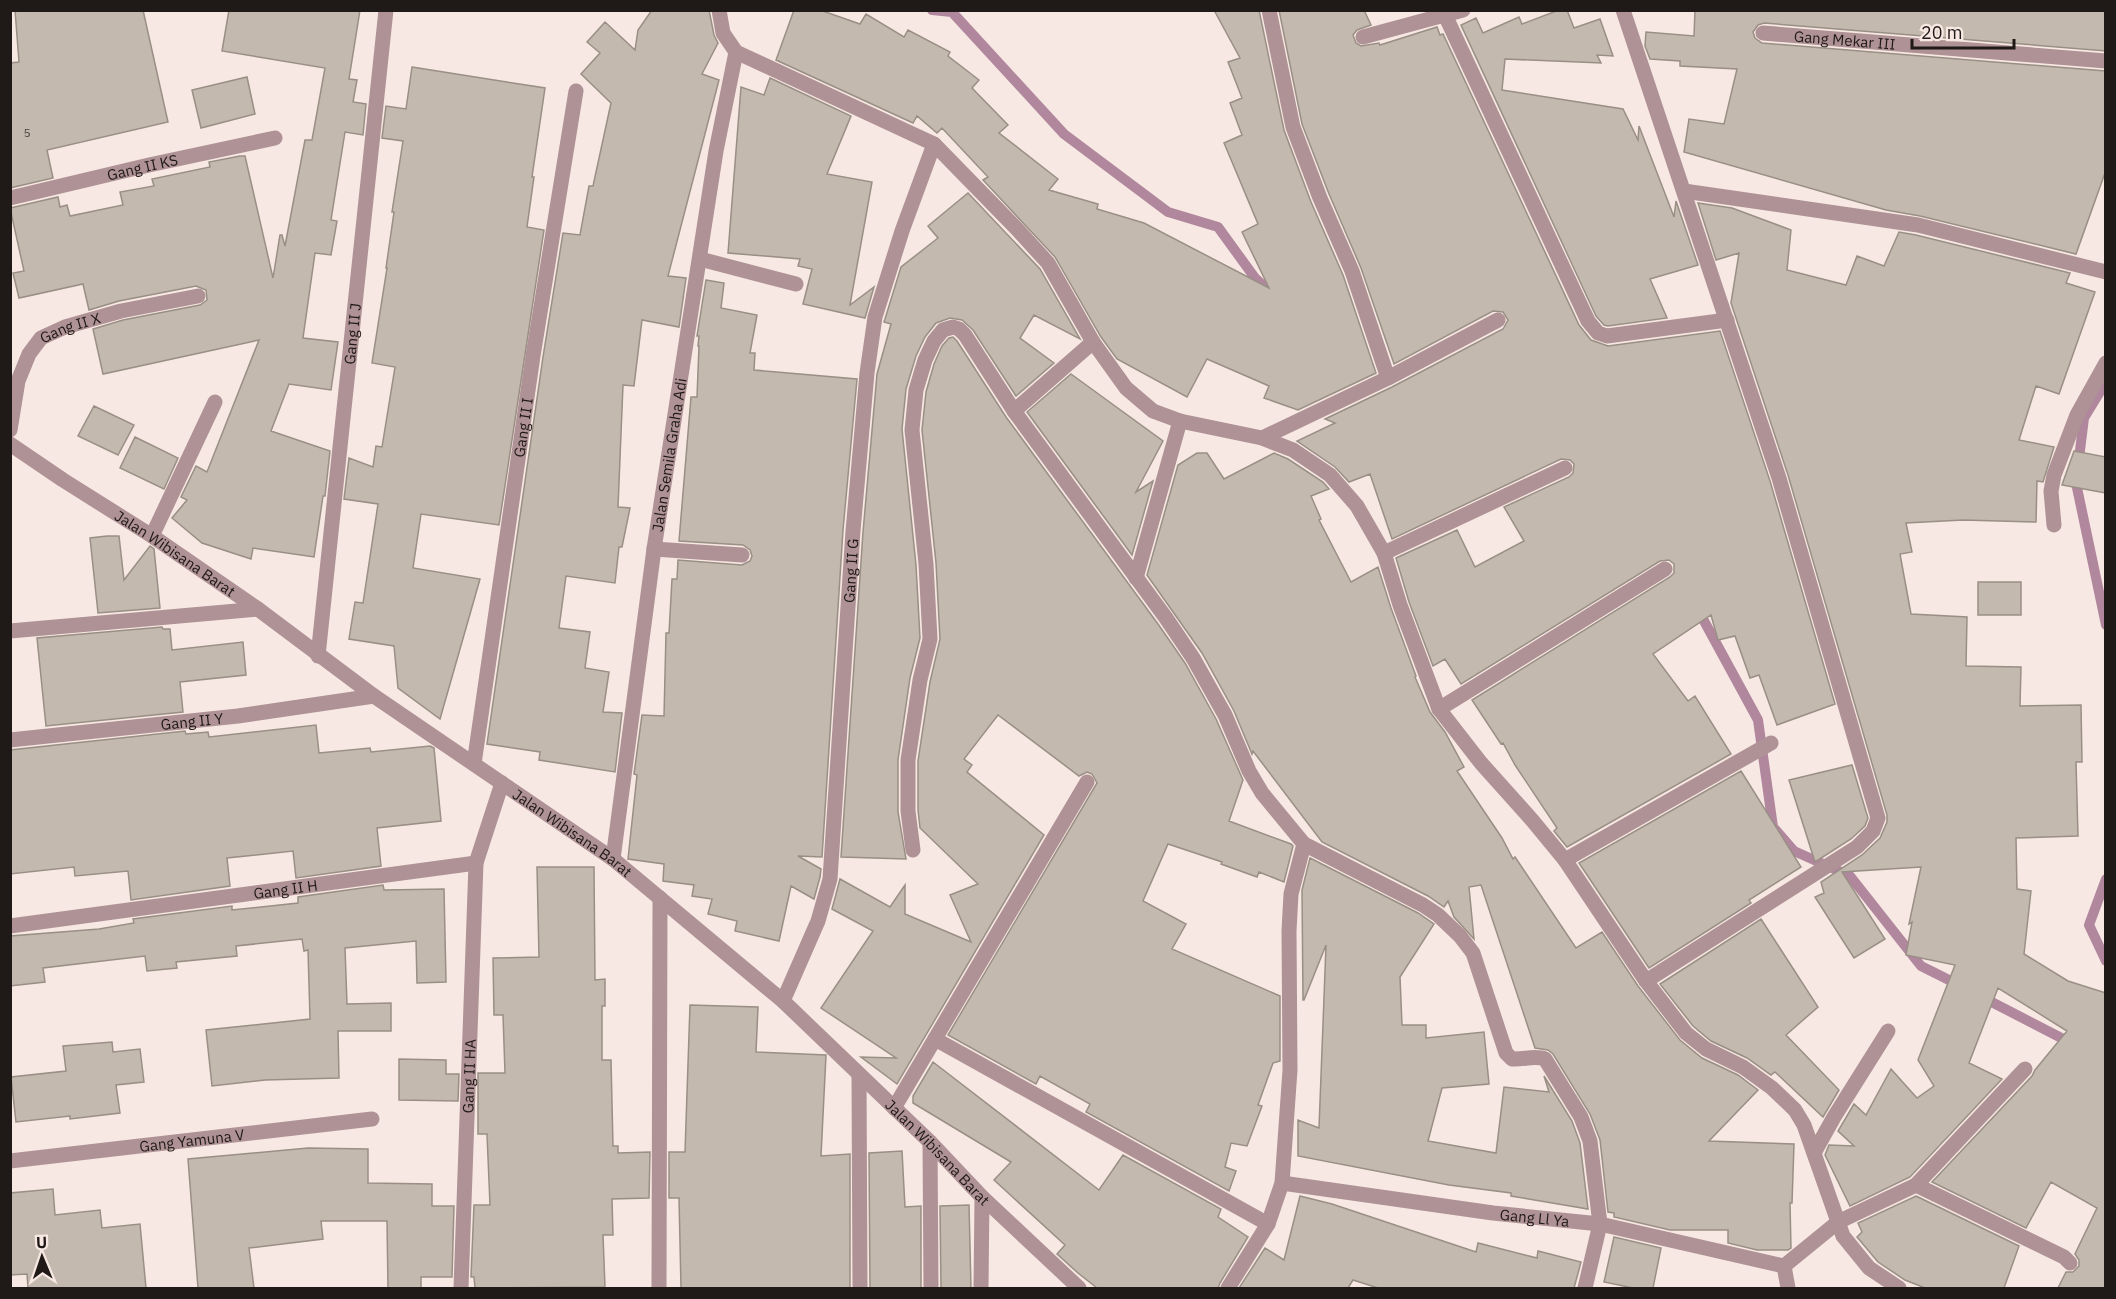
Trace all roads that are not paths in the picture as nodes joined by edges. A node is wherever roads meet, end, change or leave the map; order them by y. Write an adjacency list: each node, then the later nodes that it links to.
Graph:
1 (386, 10): 41 (street, Gang II J)
2 (719, 10): 9 (street)
3 (1269, 10): 24 (street)
4 (1464, 10): 6 (street)
5 (1623, 10): 14 (street)
6 (1446, 15): 8 (street); 21 (street)
7 (1763, 33): 10 (street, Gang Mekar III)
8 (1363, 38)
9 (736, 52): 13 (street); 16 (street, Jalan Semila Graha Adi)
10 (2106, 61)
11 (576, 91): 46 (street, Gang II I)
12 (275, 138): 15 (street, Gang II KS)
13 (934, 144): 22 (street); 57 (street, Gang II G)
14 (1684, 191): 17 (street); 21 (street)
15 (10, 198)
16 (700, 259): 18 (street); 34 (street, Jalan Semila Graha Adi)
17 (2106, 272)
18 (796, 284)
19 (198, 296): 28 (street, Gang II X)
20 (1498, 320): 24 (street)
21 (1727, 320): 56 (street)
22 (1093, 342): 26 (street); 27 (street)
23 (2106, 363): 32 (street)
24 (1388, 378): 29 (street)
25 (215, 402): 33 (street)
26 (1014, 411): 38 (street); 50 (street)
27 (1180, 421): 29 (street); 38 (street)
28 (10, 430)
29 (1262, 438): 35 (street)
30 (10, 444): 33 (street, Jalan Wibisana Barat)
31 (1565, 468): 35 (street)
32 (2054, 525)
33 (152, 536): 39 (street, Jalan Wibisana Barat)
34 (654, 549): 36 (street); 51 (street, Jalan Semila Graha Adi)
35 (1384, 552): 43 (street)
36 (742, 555)
37 (1665, 569): 43 (street)
38 (1136, 578): 49 (street)
39 (258, 609): 40 (street); 41 (street, Jalan Wibisana Barat)
40 (10, 631)
41 (318, 656): 42 (street, Jalan Wibisana Barat)
42 (374, 696): 44 (street, Gang II Y); 46 (street, Jalan Wibisana Barat)
43 (1439, 709): 52 (street)
44 (10, 740)
45 (1771, 743): 52 (street)
46 (474, 764): 48 (street, Jalan Wibisana Barat)
47 (1087, 782): 59 (street)
48 (502, 783): 51 (street, Jalan Wibisana Barat); 53 (street)
49 (1304, 844): 67 (street); 72 (street)
50 (913, 850)
51 (613, 859): 54 (street, Jalan Wibisana Barat)
52 (1565, 860): 56 (street)
53 (476, 864): 55 (street, Gang II H); 75 (street, Gang II HA)
54 (660, 898): 57 (street, Jalan Wibisana Barat); 76 (street)
55 (10, 926)
56 (1646, 981): 65 (street)
57 (783, 1001): 61 (street, Jalan Wibisana Barat)
58 (1888, 1032): 65 (street)
59 (935, 1039): 62 (street); 71 (street)
60 (2025, 1069): 68 (street)
61 (859, 1075): 62 (street, Jalan Wibisana Barat); 77 (street)
62 (894, 1108): 64 (street, Jalan Wibisana Barat)
63 (372, 1119): 66 (street, Gang Yamuna V)
64 (930, 1142): 69 (street, Jalan Wibisana Barat); 78 (street)
65 (1814, 1154): 70 (street)
66 (10, 1161)
67 (1282, 1183): 71 (street); 72 (street, Gang Ll Ya)
68 (1916, 1185): 70 (street); 73 (street)
69 (982, 1197): 79 (street); 80 (street, Jalan Wibisana Barat)
70 (1838, 1222): 74 (street); 84 (street)
71 (1268, 1224): 81 (street)
72 (1600, 1224): 74 (street, Gang Ll Ya); 82 (street)
73 (2070, 1263)
74 (1784, 1266): 83 (street)
75 (460, 1288)
76 (659, 1288)
77 (860, 1288)
78 (931, 1288)
79 (981, 1288)
80 (1079, 1288)
81 (1228, 1288)
82 (1585, 1288)
83 (1788, 1288)
84 (1899, 1288)

